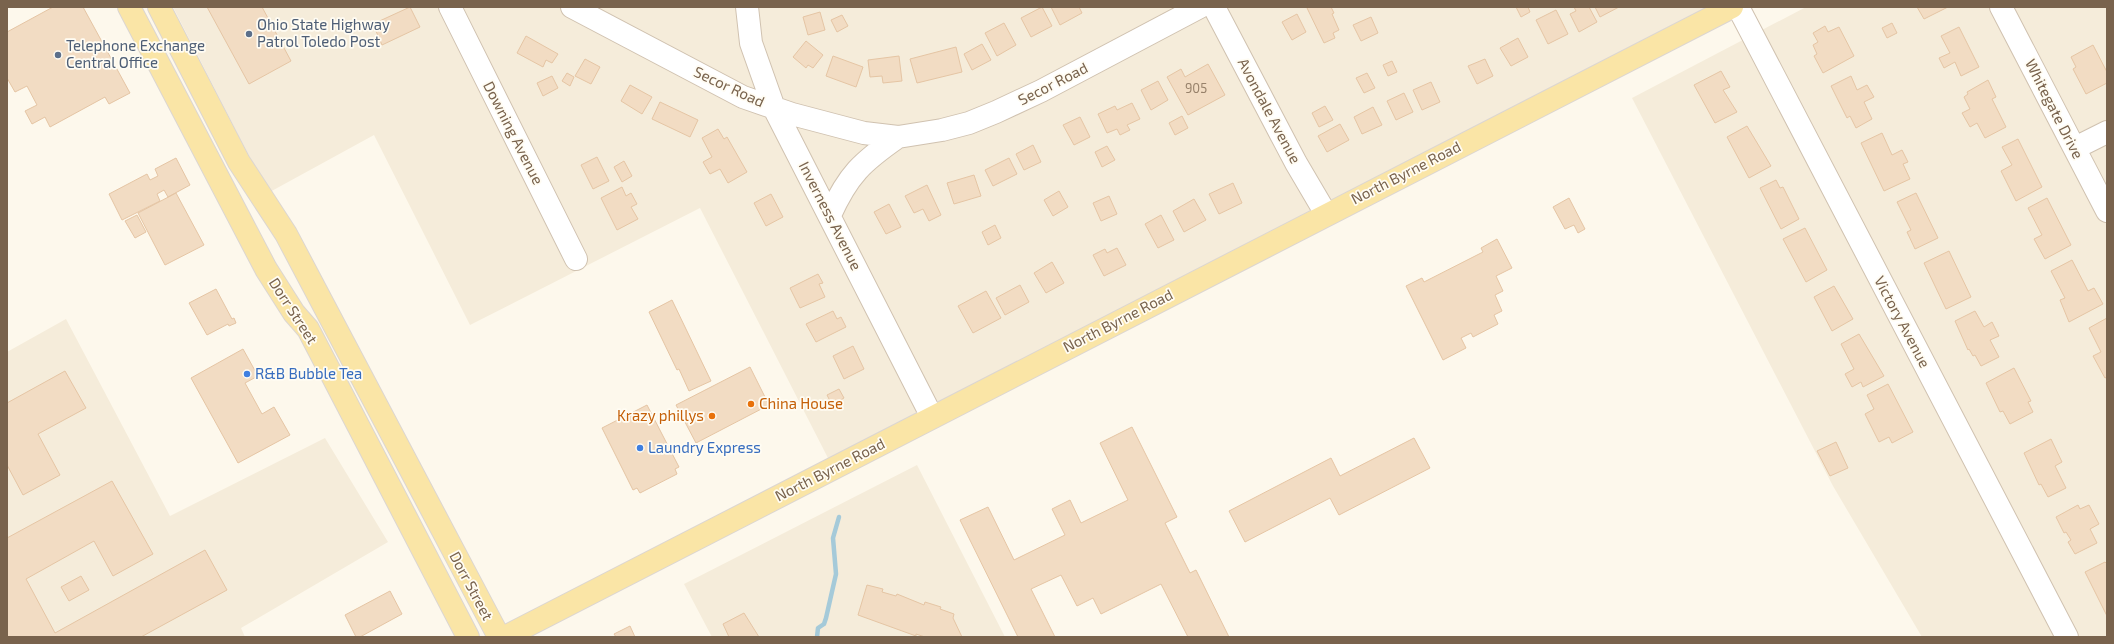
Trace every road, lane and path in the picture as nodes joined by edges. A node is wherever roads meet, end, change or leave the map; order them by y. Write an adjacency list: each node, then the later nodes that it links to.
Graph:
1 (129, 7): 20 (main road, Dorr Street)
2 (159, 7): 21 (main road, Dorr Street)
3 (450, 7): 18 (street, Downing Avenue)
4 (572, 7): 11 (street, Secor Road)
5 (747, 7): 11 (street, Inverness Avenue)
6 (1200, 7): 13 (street, Secor Road)
7 (1214, 7): 16 (street, Avondale Avenue)
8 (1732, 7): 16 (main road, North Byrne Road)
9 (1738, 7): 23 (street, Victory Avenue)
10 (2001, 7): 14 (street, Whitegate Drive)
11 (774, 108): 13 (street, Secor Road); 17 (street, Inverness Avenue)
12 (2107, 132): 14 (street)
13 (898, 137): 17 (street, Secor Road)
14 (2075, 148): 15 (street, Whitegate Drive)
15 (2107, 210)
16 (1326, 214): 19 (main road, North Byrne Road)
17 (830, 215): 19 (street, Inverness Avenue)
18 (576, 259)
19 (932, 417): 22 (main road, North Byrne Road)
20 (468, 637)
21 (499, 637)
22 (504, 637)
23 (2067, 637)

